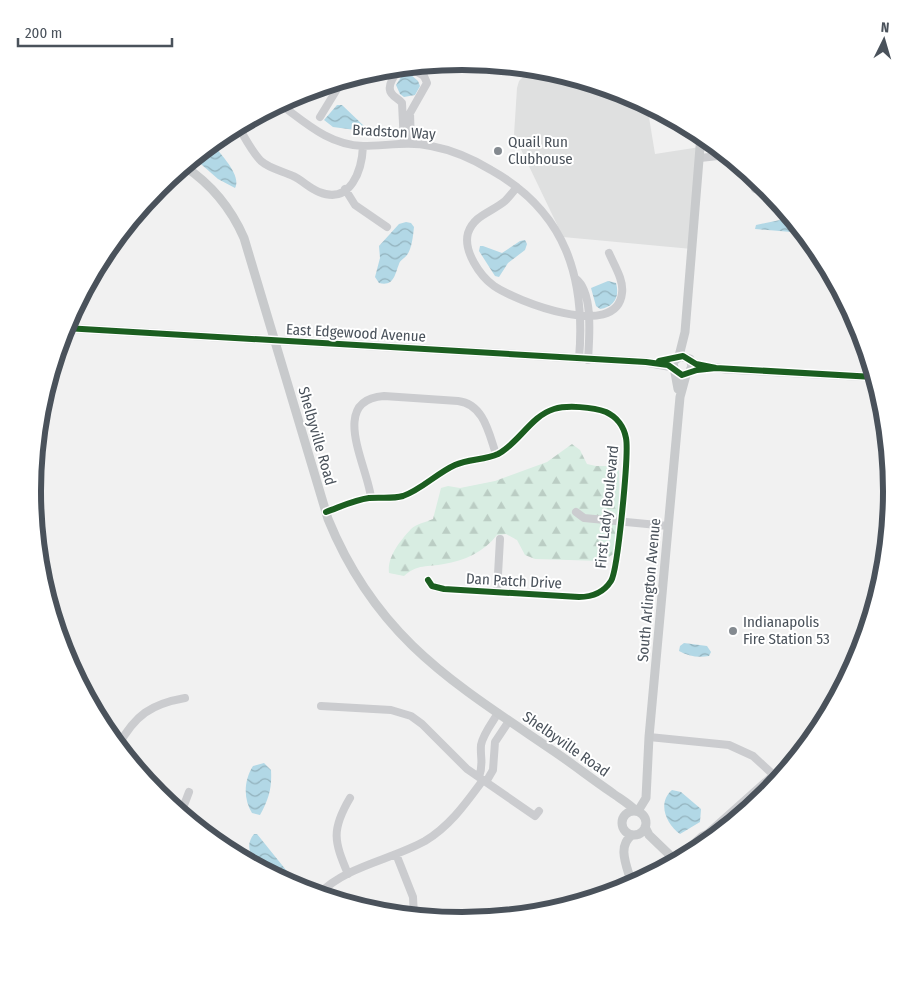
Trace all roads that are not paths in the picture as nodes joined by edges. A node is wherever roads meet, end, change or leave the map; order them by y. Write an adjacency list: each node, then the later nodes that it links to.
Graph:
1 (419, 73): 7 (street)
2 (395, 76): 7 (street)
3 (336, 90): 5 (street)
4 (287, 109): 9 (street, Bradston Way)
5 (320, 117)
6 (242, 133): 14 (street)
7 (407, 144): 9 (street, Bradston Way); 13 (street, Bradston Way)
8 (701, 145): 11 (main road, South Arlington Avenue)
9 (363, 146): 14 (street)
10 (717, 156): 11 (street)
11 (700, 158): 19 (main road, South Arlington Avenue)
12 (190, 171): 20 (main road, Shelbyville Road)
13 (517, 187): 17 (street, Bradston Way); 17 (street)
14 (345, 189): 15 (street)
15 (387, 227)
16 (609, 253): 17 (street)
17 (585, 316): 21 (street, Bradston Way)
18 (74, 329): 20 (main road, East Edgewood Avenue)
19 (685, 332): 22 (main road, South Arlington Avenue); 23 (main road, South Arlington Avenue)
20 (275, 341): 21 (main road, East Edgewood Avenue); 30 (main road, Shelbyville Road)
21 (584, 360): 23 (main road, East Edgewood Avenue)
22 (690, 360): 23 (main road); 24 (main road); 25 (main road, South Arlington Avenue)
23 (676, 364): 25 (main road); 27 (main road, South Arlington Avenue)
24 (716, 368): 25 (main road); 26 (main road)
25 (688, 373): 27 (main road, South Arlington Avenue)
26 (866, 377)
27 (680, 396): 33 (main road, South Arlington Avenue)
28 (496, 454): 29 (street); 29 (street); 32 (street, First Lady Boulevard)
29 (371, 498): 30 (street)
30 (326, 512): 40 (main road, Shelbyville Road)
31 (576, 512): 32 (street)
32 (620, 522): 33 (street); 36 (street, First Lady Boulevard)
33 (668, 526): 42 (main road, South Arlington Avenue)
34 (500, 539): 37 (street)
35 (428, 580): 37 (street, Dan Patch Drive)
36 (601, 591): 37 (street, Dan Patch Drive)
37 (497, 592)
38 (185, 698): 43 (street)
39 (321, 706): 45 (street)
40 (498, 713): 41 (main road, Shelbyville Road); 45 (street)
41 (508, 721): 45 (street); 48 (main road, Shelbyville Road)
42 (649, 737): 44 (street); 46 (main road, South Arlington Avenue)
43 (122, 739)
44 (772, 775)
45 (483, 780): 51 (street); 60 (street)
46 (648, 786): 52 (main road, South Arlington Avenue); 55 (main road, South Arlington Avenue)
47 (189, 792): 50 (street)
48 (612, 793): 52 (main road); 54 (main road)
49 (350, 798): 63 (street)
50 (184, 806)
51 (538, 811)
52 (636, 811): 54 (main road); 55 (main road)
53 (735, 811): 57 (street)
54 (624, 815): 56 (main road)
55 (645, 823): 58 (main road); 59 (main road)
56 (622, 826): 58 (main road); 62 (main road)
57 (715, 827)
58 (634, 835): 59 (main road); 62 (main road)
59 (658, 845): 61 (main road)
60 (396, 854): 63 (street); 66 (street)
61 (670, 856)
62 (627, 868): 64 (main road)
63 (348, 874): 65 (street)
64 (630, 877)
65 (325, 888)
66 (413, 909)

